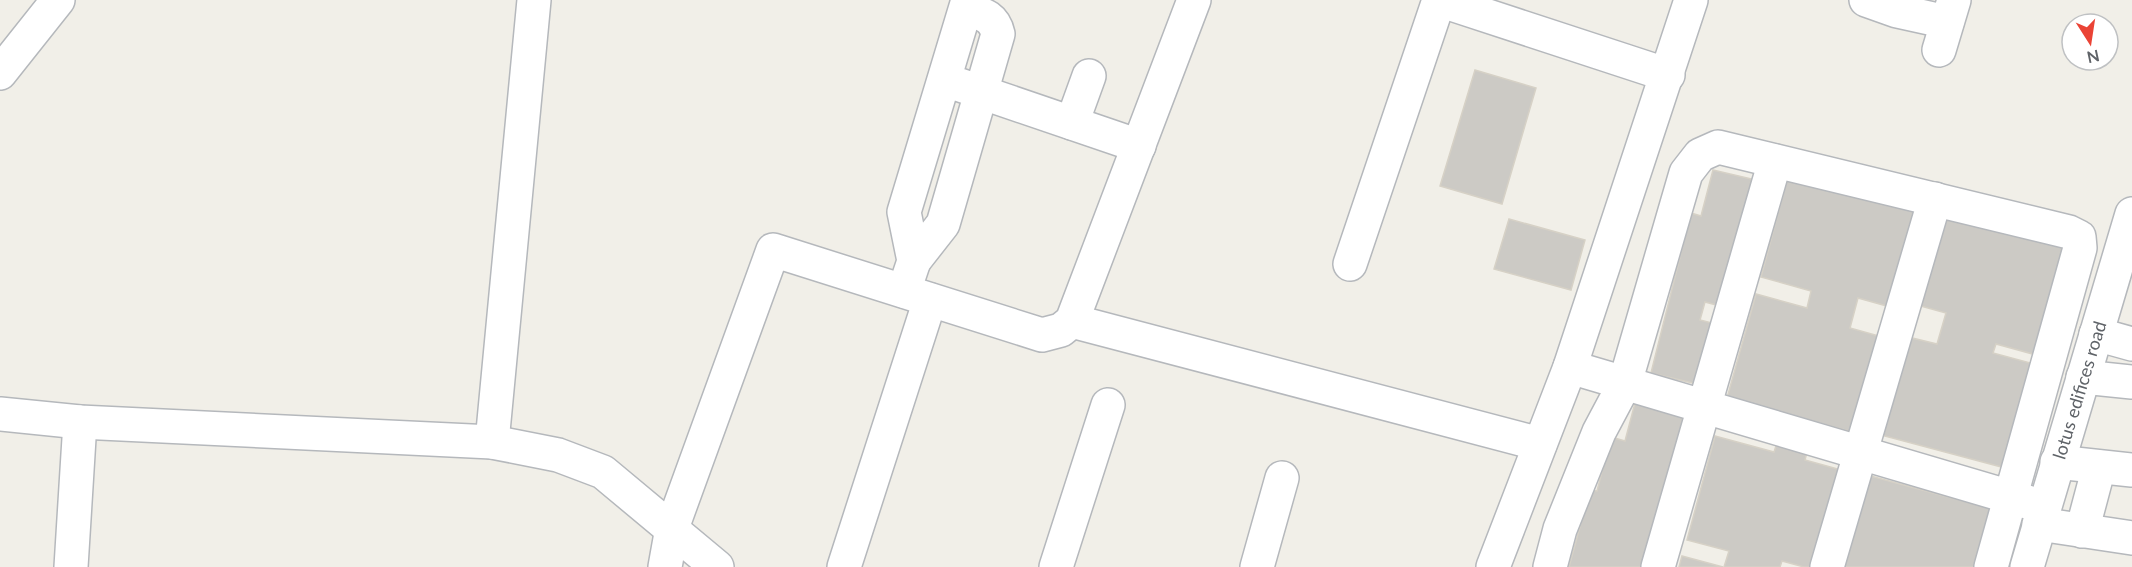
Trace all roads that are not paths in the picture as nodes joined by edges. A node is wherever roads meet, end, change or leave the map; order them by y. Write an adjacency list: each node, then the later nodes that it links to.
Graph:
1 (58, 0): 10 (street)
2 (534, 0): 34 (street)
3 (1194, 0): 16 (street)
4 (1439, 0): 11 (street); 21 (street)
5 (1691, 0): 11 (street)
6 (1866, 0): 8 (street)
7 (967, 4): 13 (street); 14 (street)
8 (1899, 6): 9 (street)
9 (1946, 24)
10 (0, 73)
11 (1668, 75): 26 (street)
12 (1089, 76): 15 (street)
13 (944, 80): 14 (street); 20 (street)
14 (982, 92): 15 (street); 20 (street)
15 (1072, 123): 16 (street)
16 (1138, 146): 23 (street)
17 (1775, 161): 18 (street); 29 (street); 31 (street)
18 (1935, 199): 37 (street); 42 (street)
19 (2132, 214): 24 (street, lotus edifices road)
20 (914, 261): 22 (street)
21 (1350, 264)
22 (917, 296): 23 (street); 44 (street); 50 (street)
23 (1072, 321): 35 (street)
24 (2096, 334): 25 (street); 27 (street, lotus edifices road)
25 (2132, 344)
26 (1570, 367): 29 (street); 35 (street)
27 (2083, 377): 28 (street); 38 (street, lotus edifices road)
28 (2132, 382)
29 (1625, 383): 31 (street); 54 (street)
30 (1108, 405): 51 (street)
31 (1705, 406): 37 (street); 55 (street)
32 (0, 414): 33 (street)
33 (80, 422): 34 (street); 47 (street)
34 (492, 442): 44 (street)
35 (1540, 444): 53 (street)
36 (2132, 451): 38 (street)
37 (1859, 452): 42 (street); 56 (street)
38 (2060, 453): 39 (street); 43 (street, lotus edifices road)
39 (2099, 467): 40 (street); 45 (street)
40 (2132, 470)
41 (1282, 478): 52 (street)
42 (2012, 497): 43 (street); 57 (street)
43 (2041, 515): 45 (street); 58 (street, lotus edifices road)
44 (672, 528): 48 (street); 49 (street)
45 (2082, 531): 46 (street)
46 (2132, 538)
47 (71, 567)
48 (665, 567)
49 (717, 567)
50 (844, 567)
51 (1056, 567)
52 (1257, 567)
53 (1493, 567)
54 (1550, 567)
55 (1658, 567)
56 (1827, 567)
57 (1991, 567)
58 (2027, 567)

